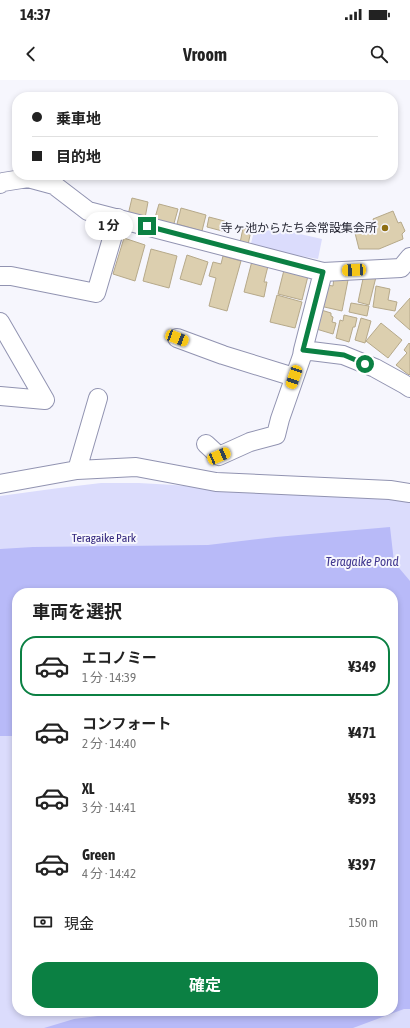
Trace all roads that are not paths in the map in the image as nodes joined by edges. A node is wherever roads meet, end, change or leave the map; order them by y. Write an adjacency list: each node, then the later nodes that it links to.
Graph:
1 (16, 180): 3 (street)
2 (34, 180): 4 (street)
3 (0, 184)
4 (118, 218): 6 (street); 7 (street)
5 (407, 268): 6 (street)
6 (323, 272): 10 (street)
7 (0, 276)
8 (0, 322): 13 (street)
9 (177, 338): 11 (street)
10 (303, 350): 11 (street); 12 (street)
11 (294, 377): 15 (street)
12 (410, 388)
13 (0, 396)
14 (98, 398): 16 (street)
15 (206, 444)
16 (77, 470): 17 (street); 18 (street)
17 (0, 484)
18 (410, 493)

